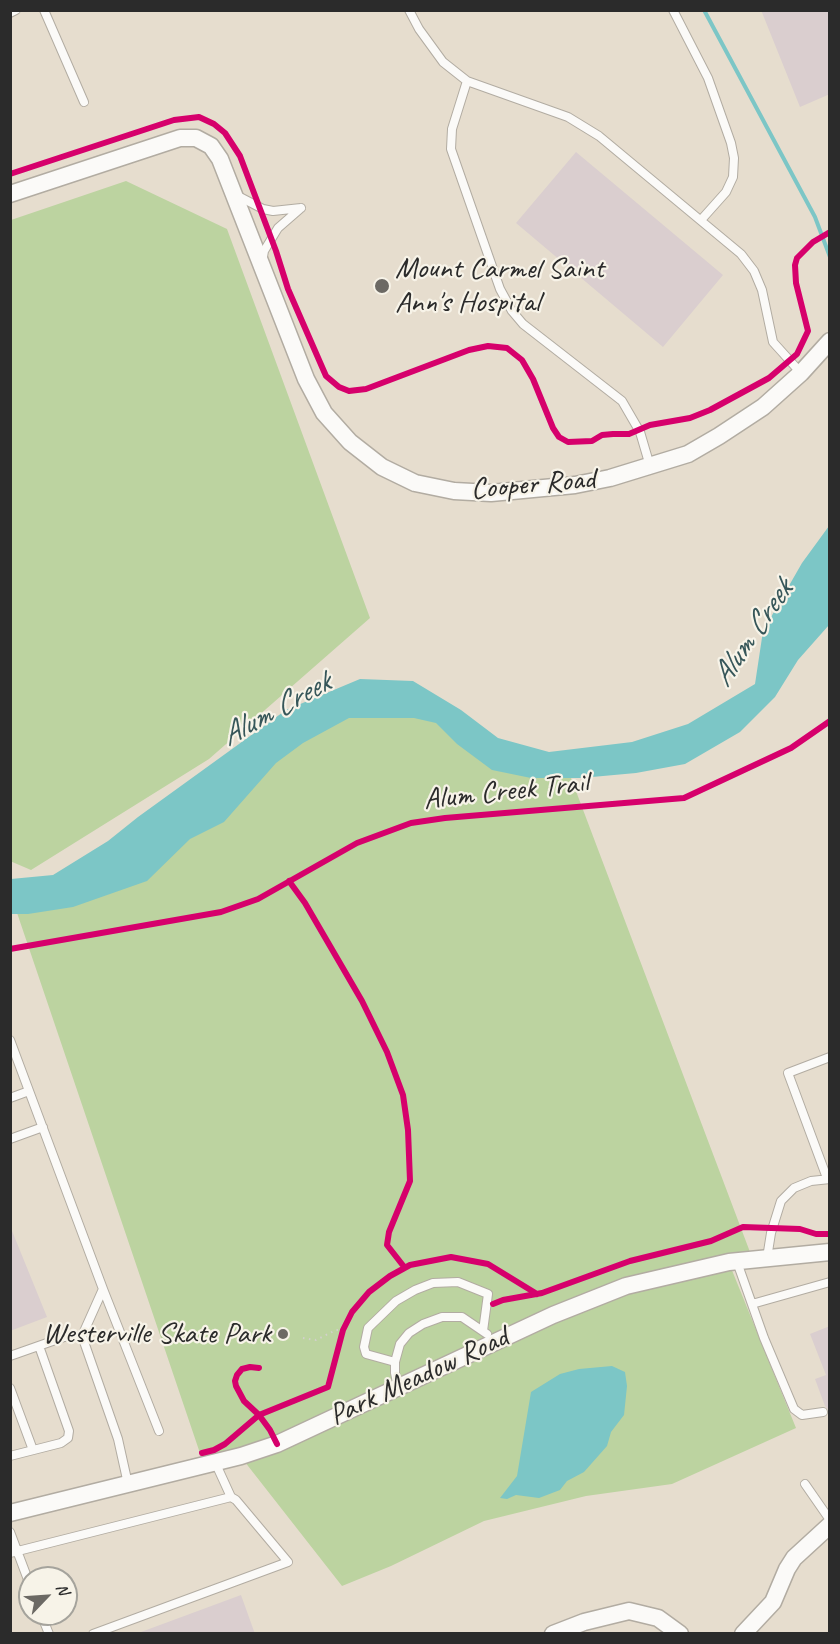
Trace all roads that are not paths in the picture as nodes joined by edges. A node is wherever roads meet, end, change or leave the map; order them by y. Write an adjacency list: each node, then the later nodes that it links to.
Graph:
1 (16, 10): 5 (lane)
2 (45, 10): 7 (lane)
3 (409, 10): 6 (lane)
4 (673, 10): 10 (lane)
5 (10, 13)
6 (467, 81): 10 (lane); 14 (lane)
7 (84, 102)
8 (233, 193): 9 (street, Cooper Road); 11 (street, Cooper Road); 11 (lane)
9 (10, 194)
10 (701, 220): 13 (lane)
11 (262, 265): 14 (street, Cooper Road)
12 (830, 341): 13 (street, Cooper Road)
13 (801, 373): 14 (street, Cooper Road)
14 (650, 466)
15 (10, 1040): 16 (lane)
16 (13, 1056): 18 (lane)
17 (830, 1057): 22 (lane)
18 (29, 1091): 19 (lane); 20 (lane)
19 (10, 1098)
20 (43, 1127): 21 (lane); 27 (lane)
21 (10, 1139)
22 (828, 1178): 24 (lane)
23 (830, 1252): 24 (street, Park Meadow Road)
24 (767, 1258): 25 (street, Park Meadow Road)
25 (737, 1262): 28 (lane); 30 (street, Park Meadow Road)
26 (830, 1282): 28 (lane)
27 (103, 1289): 29 (lane); 37 (lane)
28 (752, 1304): 36 (lane)
29 (81, 1336): 31 (lane); 41 (lane)
30 (490, 1336): 33 (lane); 33 (lane); 34 (street, Park Meadow Road)
31 (39, 1346): 32 (lane); 38 (lane)
32 (10, 1356)
33 (394, 1362): 34 (lane)
34 (398, 1387): 40 (street, Park Meadow Road)
35 (10, 1388): 38 (lane)
36 (823, 1412)
37 (159, 1431)
38 (33, 1450): 39 (lane)
39 (10, 1456)
40 (215, 1462): 41 (street, Park Meadow Road); 43 (lane)
41 (128, 1484): 44 (street, Park Meadow Road)
42 (805, 1484): 45 (lane)
43 (231, 1497): 48 (lane); 50 (lane)
44 (10, 1513)
45 (830, 1520)
46 (830, 1525): 53 (street)
47 (10, 1532): 48 (lane)
48 (14, 1552): 49 (lane)
49 (21, 1566)
50 (93, 1634)
51 (553, 1634): 52 (street)
52 (681, 1634)
53 (743, 1634)

